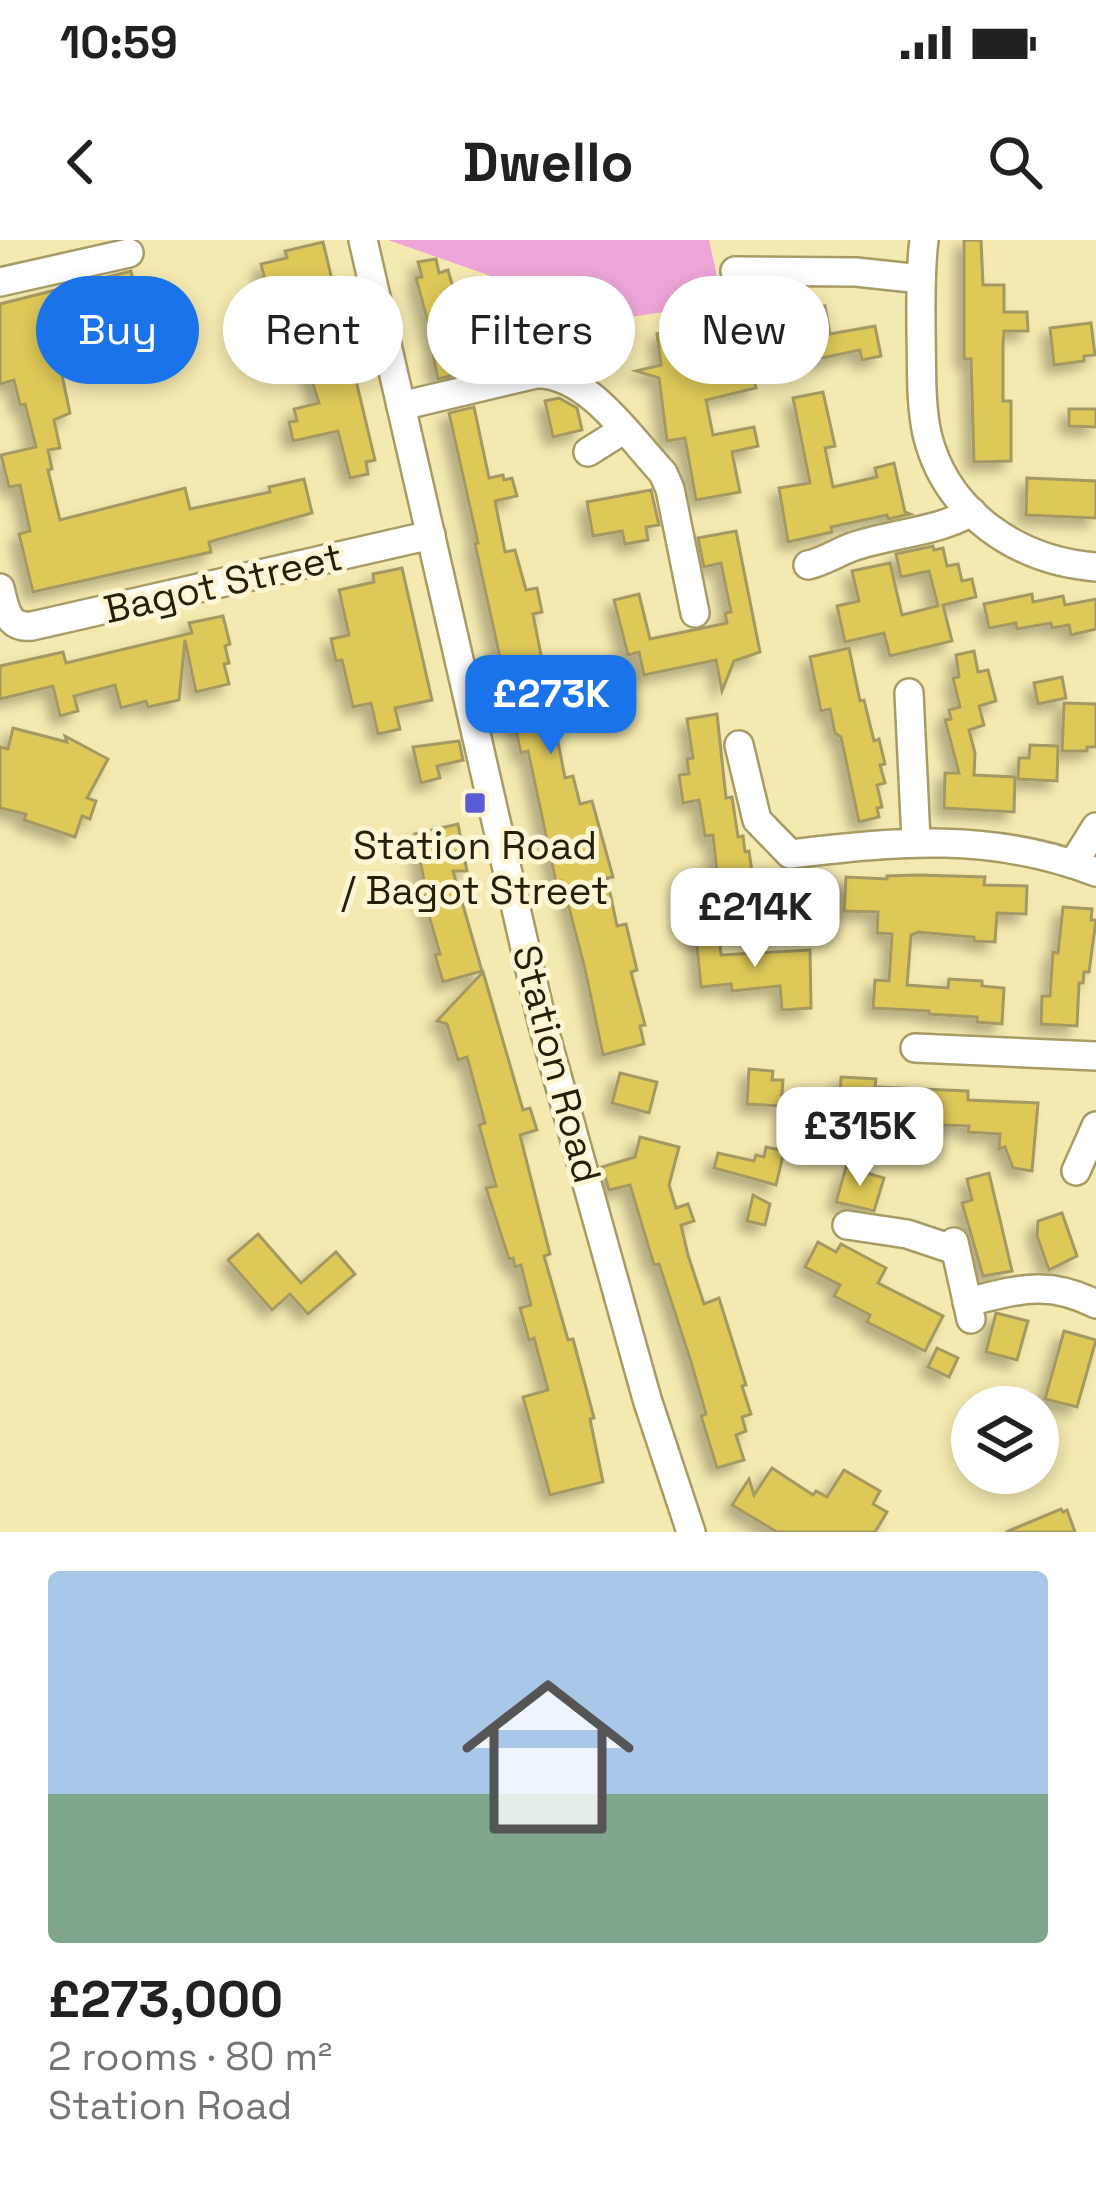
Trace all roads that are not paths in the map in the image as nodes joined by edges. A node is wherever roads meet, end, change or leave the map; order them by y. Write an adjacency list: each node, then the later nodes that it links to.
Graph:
1 (363, 240): 7 (street, Station Road)
2 (924, 240): 5 (street)
3 (129, 253): 6 (street)
4 (735, 271): 5 (street)
5 (921, 279): 10 (street)
6 (0, 283)
7 (401, 406): 8 (street); 11 (street, Station Road)
8 (623, 430): 9 (street); 15 (street)
9 (587, 452)
10 (972, 512): 12 (street); 13 (street)
11 (431, 535): 14 (street, Bagot Street); 27 (street, Station Road)
12 (808, 565)
13 (1096, 567)
14 (0, 588)
15 (695, 613)
16 (909, 693): 19 (street)
17 (739, 745): 19 (street)
18 (1096, 827): 20 (street)
19 (916, 840): 20 (street)
20 (1085, 868)
21 (914, 1048): 22 (street)
22 (1096, 1056)
23 (1096, 1126): 24 (street)
24 (1076, 1171)
25 (847, 1225): 26 (street)
26 (1096, 1304)
27 (691, 1532)

